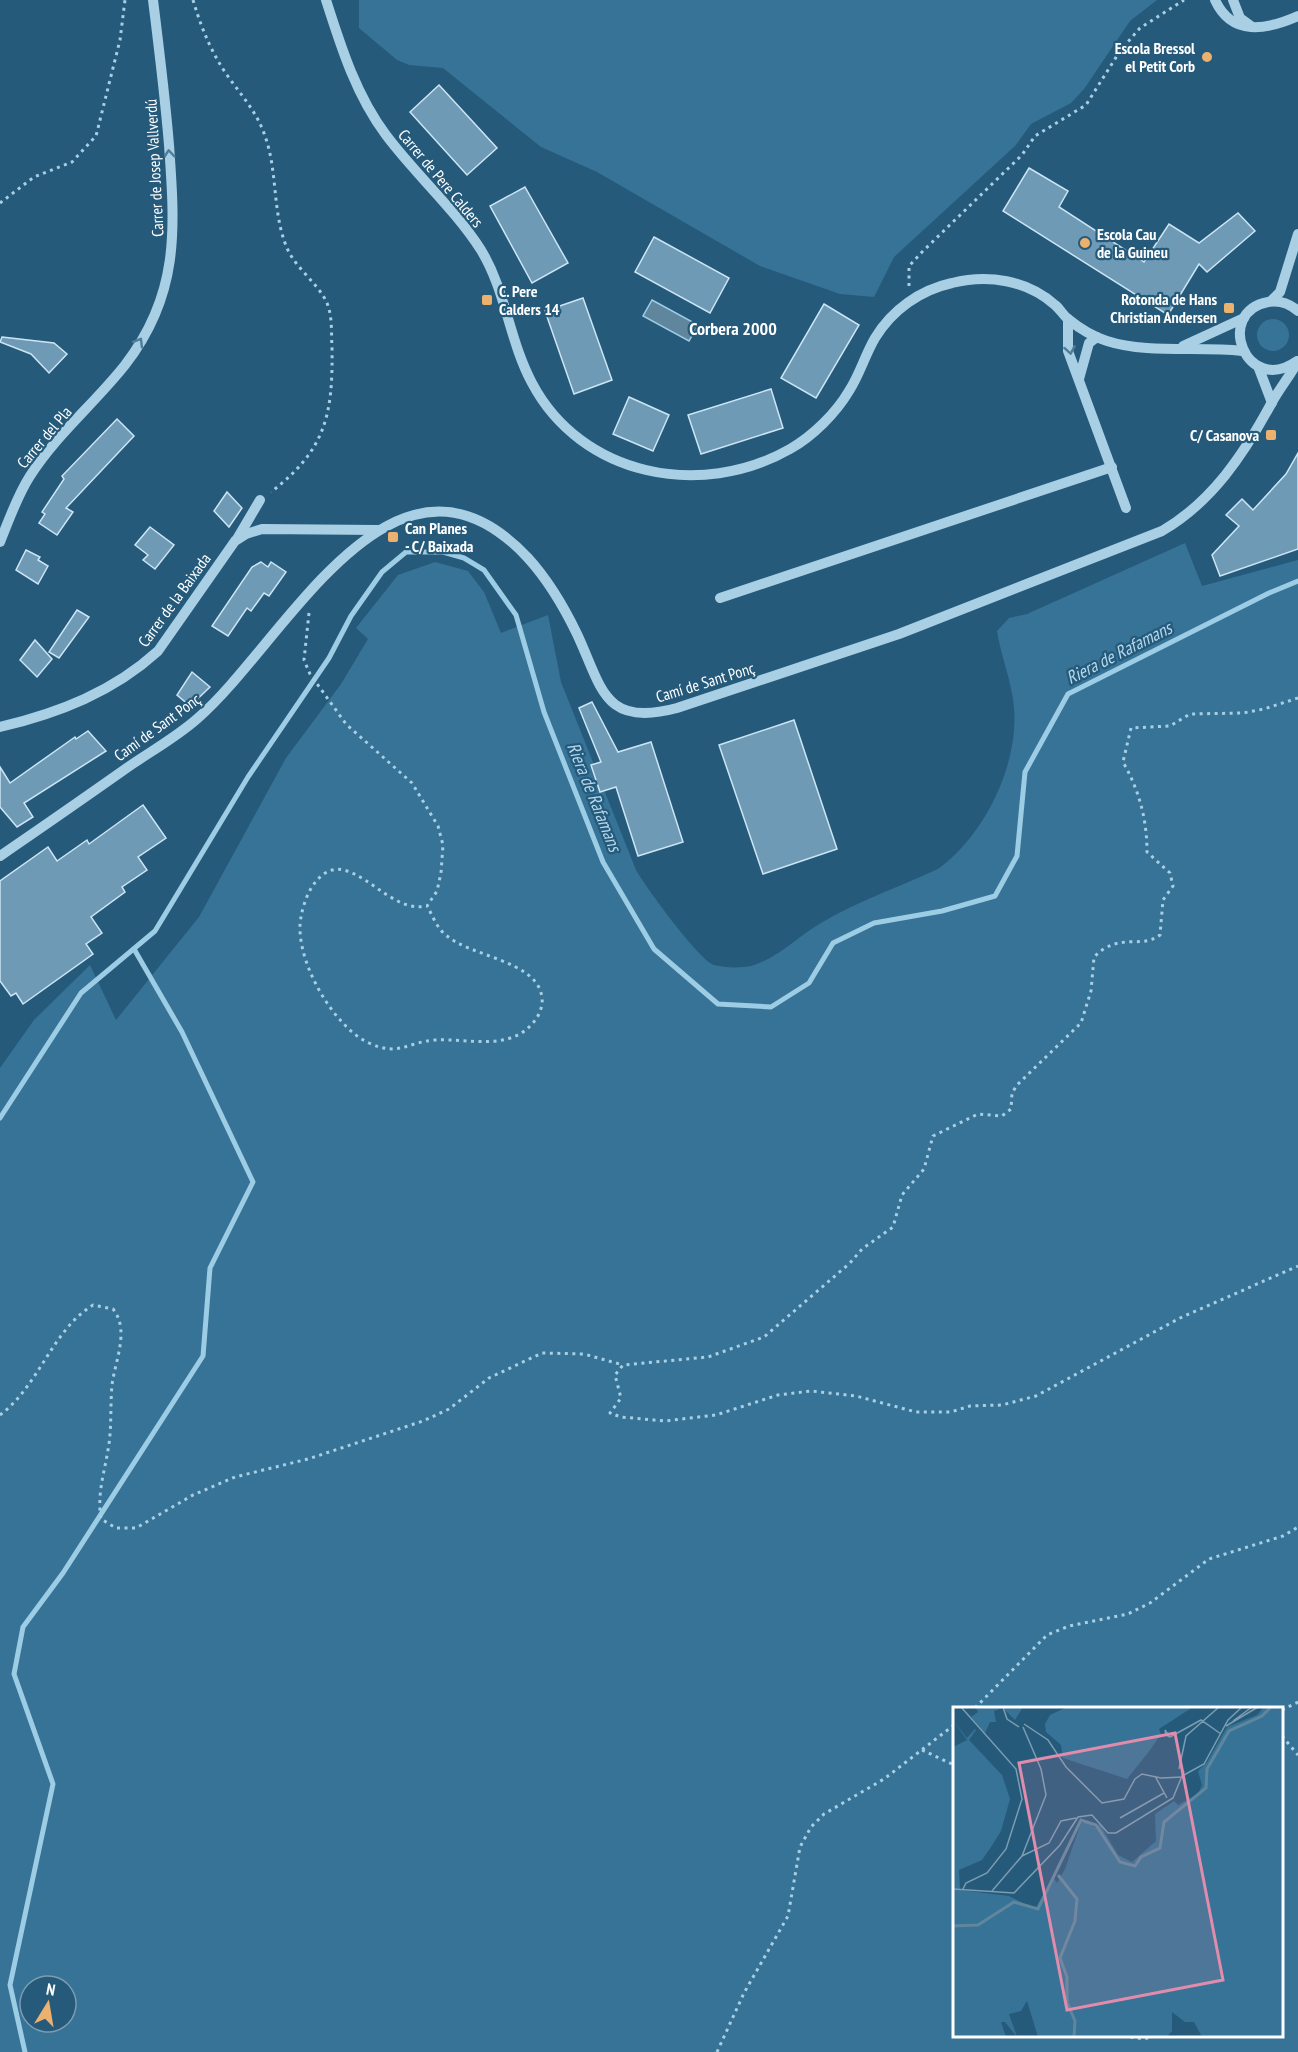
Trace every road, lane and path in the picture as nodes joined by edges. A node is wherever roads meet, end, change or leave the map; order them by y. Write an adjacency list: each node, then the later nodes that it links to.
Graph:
1 (125, 0): 10 (path)
2 (153, 0): 23 (street, Carrer de Josep Vallverdú, one-way to 2)
3 (193, 0): 26 (path)
4 (326, 0): 13 (street, Carrer de Pere Calders)
5 (1184, 0): 13 (path)
6 (1215, 0): 9 (street)
7 (1233, 0): 9 (street)
8 (1298, 16): 9 (street)
9 (1251, 26)
10 (0, 203)
11 (1298, 234): 12 (street)
12 (1271, 301): 14 (street); 15 (street)
13 (908, 302): 16 (street, Carrer de Pere Calders)
14 (1298, 311)
15 (1244, 318): 18 (street, Carrer de Pere Calders); 19 (street)
16 (1068, 319): 17 (street, Carrer de Pere Calders); 22 (street, one-way to 22)
17 (1097, 337): 18 (street, Carrer de Pere Calders); 22 (street)
18 (1180, 347): 19 (street, Carrer de Pere Calders)
19 (1242, 351): 21 (street)
20 (1298, 361): 21 (street); 24 (street, Camí de Sant Ponç)
21 (1258, 366): 24 (street)
22 (1079, 380): 25 (street)
23 (104, 389): 30 (street, Carrer del Pla)
24 (1272, 403): 28 (street, Camí de Sant Ponç)
25 (1112, 467): 27 (street); 32 (street)
26 (260, 500): 29 (street, Carrer de la Baixada)
27 (1126, 508)
28 (378, 530): 29 (street); 31 (street, Camí de Sant Ponç)
29 (235, 541): 34 (street, Carrer de la Baixada)
30 (0, 542)
31 (311, 591): 35 (street, Camí de Sant Ponç); 36 (path)
32 (720, 598)
33 (1298, 698): 38 (path)
34 (0, 727)
35 (0, 856)
36 (428, 906): 36 (path)
37 (1298, 1266): 38 (path)
38 (623, 1365): 39 (path)
39 (0, 1416)
40 (1298, 1527): 42 (path)
41 (1298, 1702): 43 (path)
42 (976, 1707)
43 (1283, 1709)
44 (953, 1726): 46 (path)
45 (1283, 1738): 47 (path)
46 (922, 1750): 48 (path); 51 (path)
47 (1298, 1755)
48 (953, 1765)
49 (1128, 2037): 50 (path)
50 (1152, 2037)
51 (717, 2052)

